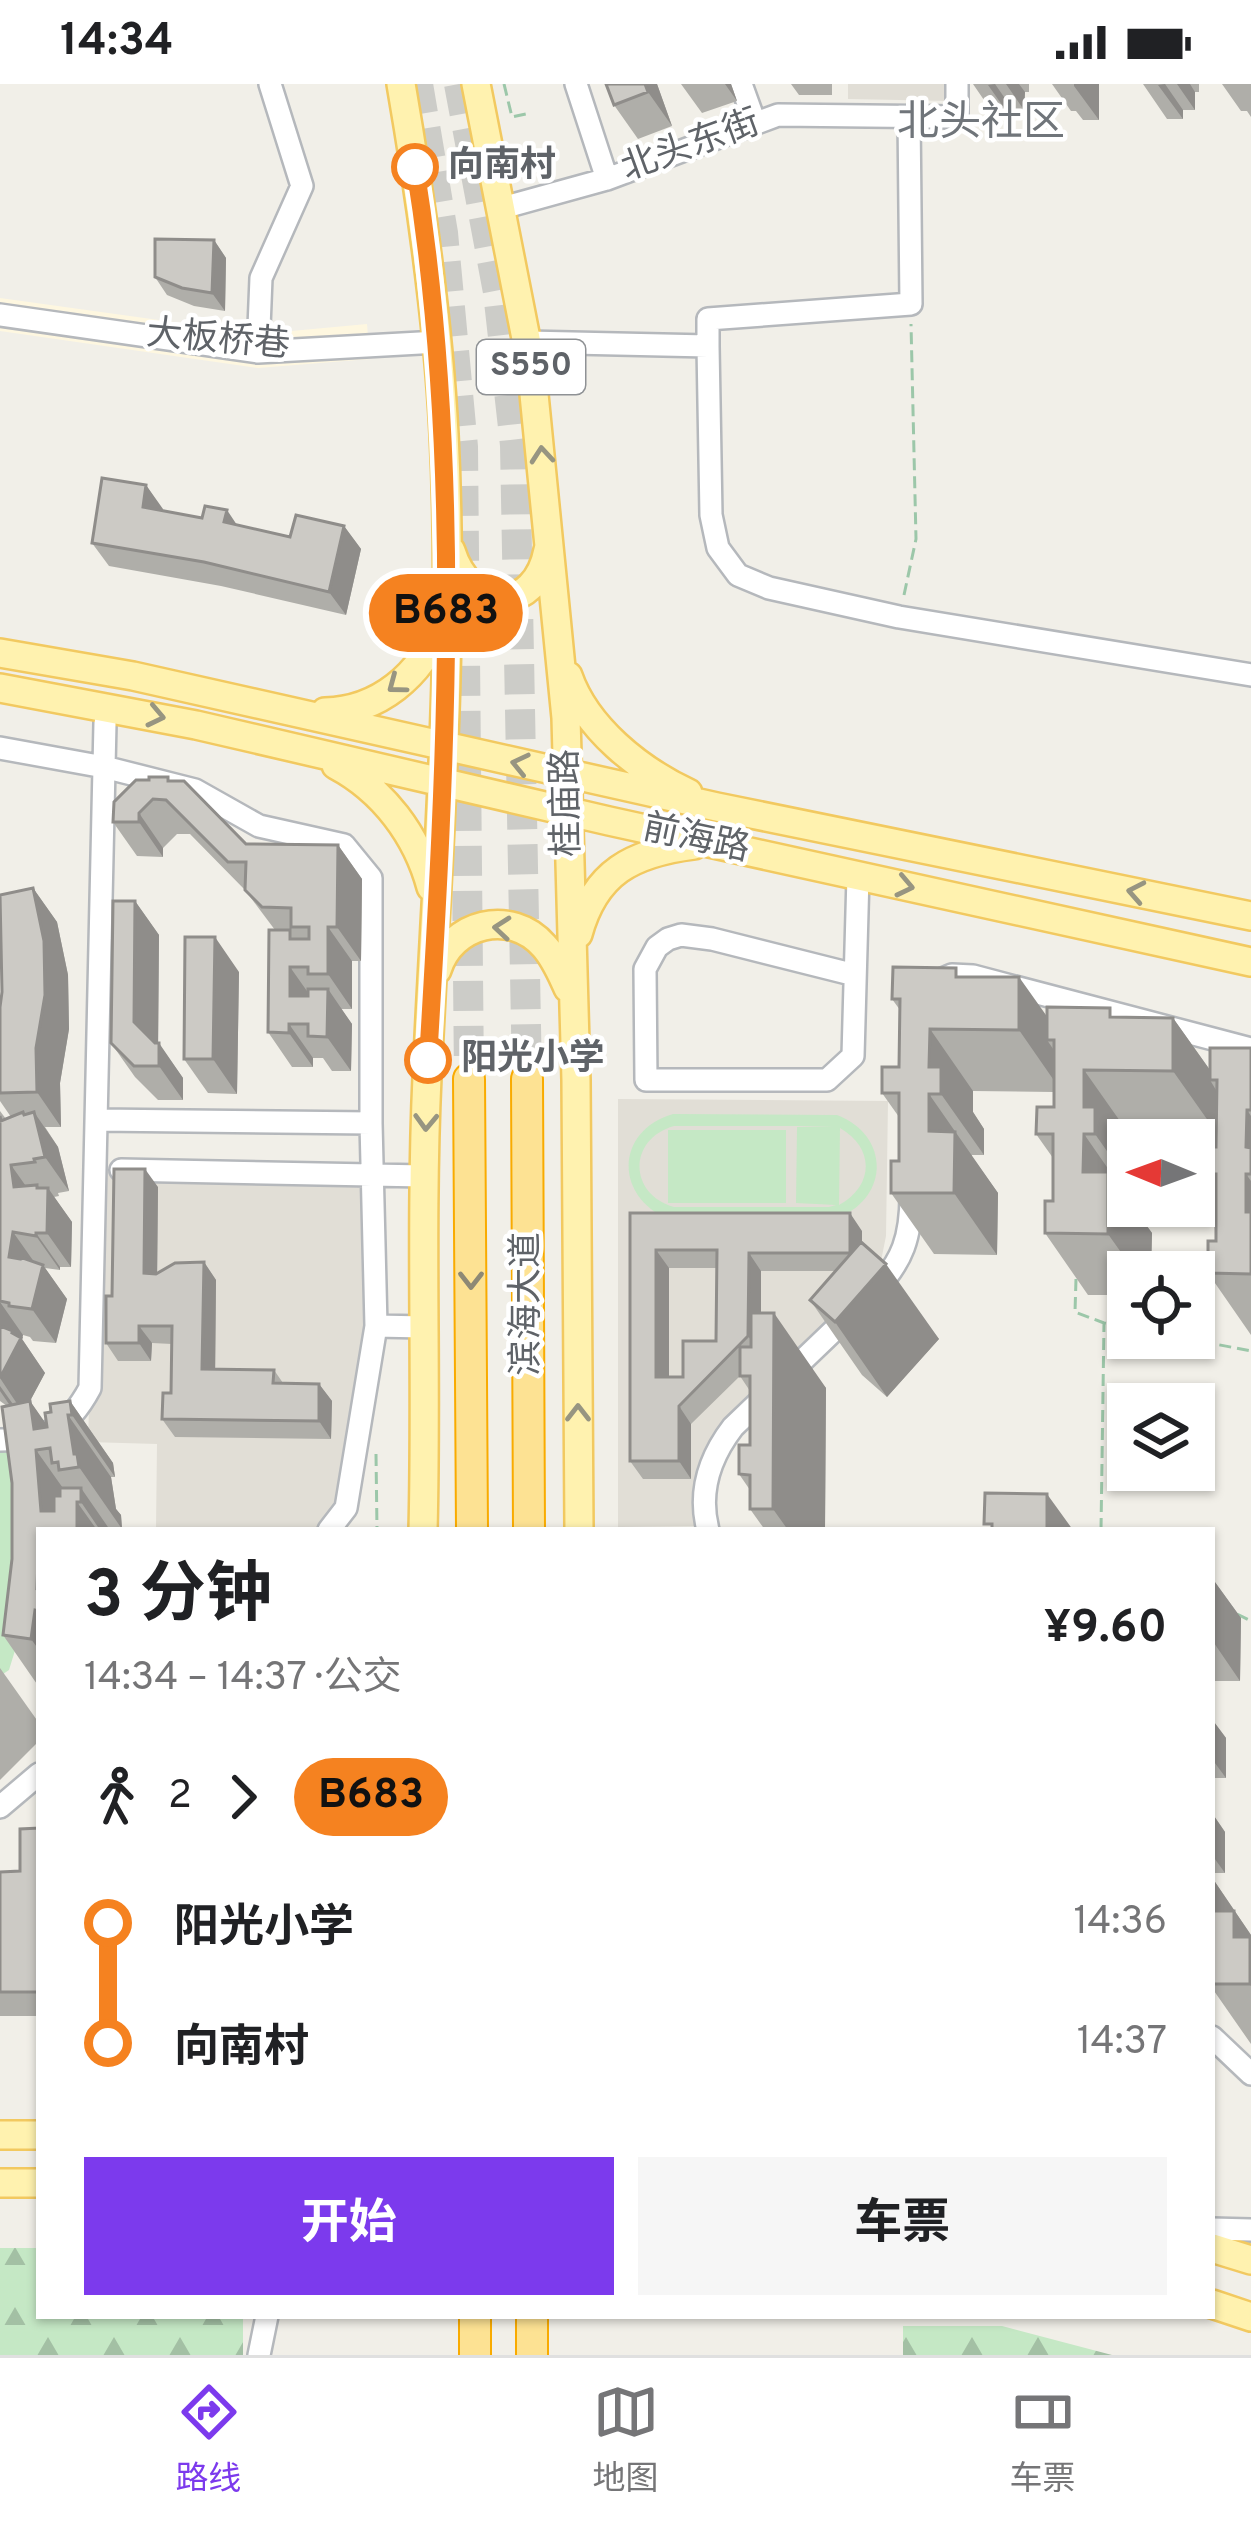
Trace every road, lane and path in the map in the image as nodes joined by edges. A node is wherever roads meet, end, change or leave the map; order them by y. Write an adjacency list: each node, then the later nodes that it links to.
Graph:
1 (270, 84): 18 (street)
2 (401, 84): 15 (main road, S550)
3 (476, 84): 12 (main road, 桂庙路 / S550)
4 (504, 84): 8 (path)
5 (576, 84): 11 (street)
6 (741, 84): 10 (street)
7 (957, 84): 9 (street, 北头东街)
8 (530, 113)
9 (908, 116): 10 (street, 北头东街); 13 (street)
10 (755, 124): 11 (street, 北头东街)
11 (607, 179): 12 (street, 北头东街)
12 (502, 208): 16 (main road, 桂庙路 / S550)
13 (910, 304): 17 (street); 22 (path)
14 (0, 315): 18 (street, 大板桥巷)
15 (438, 342): 18 (street, 大板桥巷); 20 (main road, S550)
16 (527, 342): 17 (street); 19 (main road, 桂庙路 / S550, one-way to 16)
17 (708, 346): 22 (street)
18 (258, 352)
19 (549, 535): 20 (main road); 24 (main road, 桂庙路 / S550)
20 (446, 536): 21 (main road, S550)
21 (446, 598): 27 (main road, one-way to 27); 29 (main road, S550)
22 (899, 617): 25 (street)
23 (0, 653): 27 (main road, 前海路)
24 (561, 655): 33 (main road, 桂庙路 / S550); 35 (main road)
25 (1251, 675)
26 (0, 688): 31 (main road, 前海路, one-way to 31)
27 (300, 713): 29 (main road, 前海路)
28 (105, 723): 32 (street)
29 (443, 746): 33 (main road, 前海路, one-way to 29); 34 (main road, S550)
30 (0, 748): 32 (street)
31 (305, 750): 34 (main road, 前海路); 40 (main road)
32 (104, 767): 50 (street); 51 (street)
33 (568, 774): 35 (main road, 前海路); 36 (main road, 桂庙路 / S550)
34 (443, 782): 36 (main road, 前海路); 40 (main road, S550)
35 (717, 807): 39 (main road, 前海路, one-way to 35)
36 (569, 812): 37 (main road, 前海路); 42 (main road, 桂庙路 / S550)
37 (710, 844): 38 (main road, 前海路); 42 (main road)
38 (858, 876): 41 (main road, 前海路, one-way to 41); 43 (street)
39 (1251, 916)
40 (436, 926): 44 (main road, S550)
41 (1251, 962)
42 (572, 968): 45 (main road, 桂庙路 / S550)
43 (855, 975): 43 (street)
44 (432, 989): 45 (main road, one-way to 44); 55 (main road, S550, one-way to 55)
45 (572, 997): 68 (main road, 桂庙路 / S550, one-way to 45)
46 (919, 1000): 47 (street)
47 (1251, 1049)
48 (470, 1079): 66 (highway, 滨海大道, one-way to 66)
49 (526, 1079): 67 (highway, 滨海大道)
50 (97, 1120): 51 (street); 53 (street)
51 (371, 1123): 54 (street)
52 (911, 1166): 69 (street)
53 (96, 1169): 54 (street); 63 (street)
54 (372, 1176): 55 (street); 59 (street)
55 (424, 1176): 60 (main road, S550)
56 (1076, 1264): 57 (path)
57 (1104, 1323): 58 (path); 70 (path)
58 (1107, 1324)
59 (376, 1326): 60 (street); 64 (street)
60 (424, 1327): 65 (main road, S550)
61 (1215, 1344): 62 (path)
62 (1251, 1351)
63 (0, 1440)
64 (331, 1527)
65 (423, 1527)
66 (472, 1527)
67 (529, 1527)
68 (579, 1527)
69 (708, 1527)
70 (1101, 1527)
71 (1232, 1612): 72 (path)
72 (1251, 1622)
73 (36, 1777): 74 (street)
74 (0, 1807)
75 (1215, 2040): 76 (street)
76 (1251, 2074)
77 (0, 2135): 78 (main road)
78 (36, 2135)
79 (0, 2183): 80 (main road)
80 (36, 2183)
81 (1215, 2229): 82 (street)
82 (1251, 2230)
83 (1215, 2249): 84 (main road)
84 (1251, 2260)
85 (1215, 2305): 86 (main road)
86 (1251, 2317)
87 (266, 2319): 90 (street)
88 (476, 2319): 91 (highway)
89 (532, 2319): 92 (highway)
90 (259, 2355)
91 (476, 2355)
92 (532, 2355)

